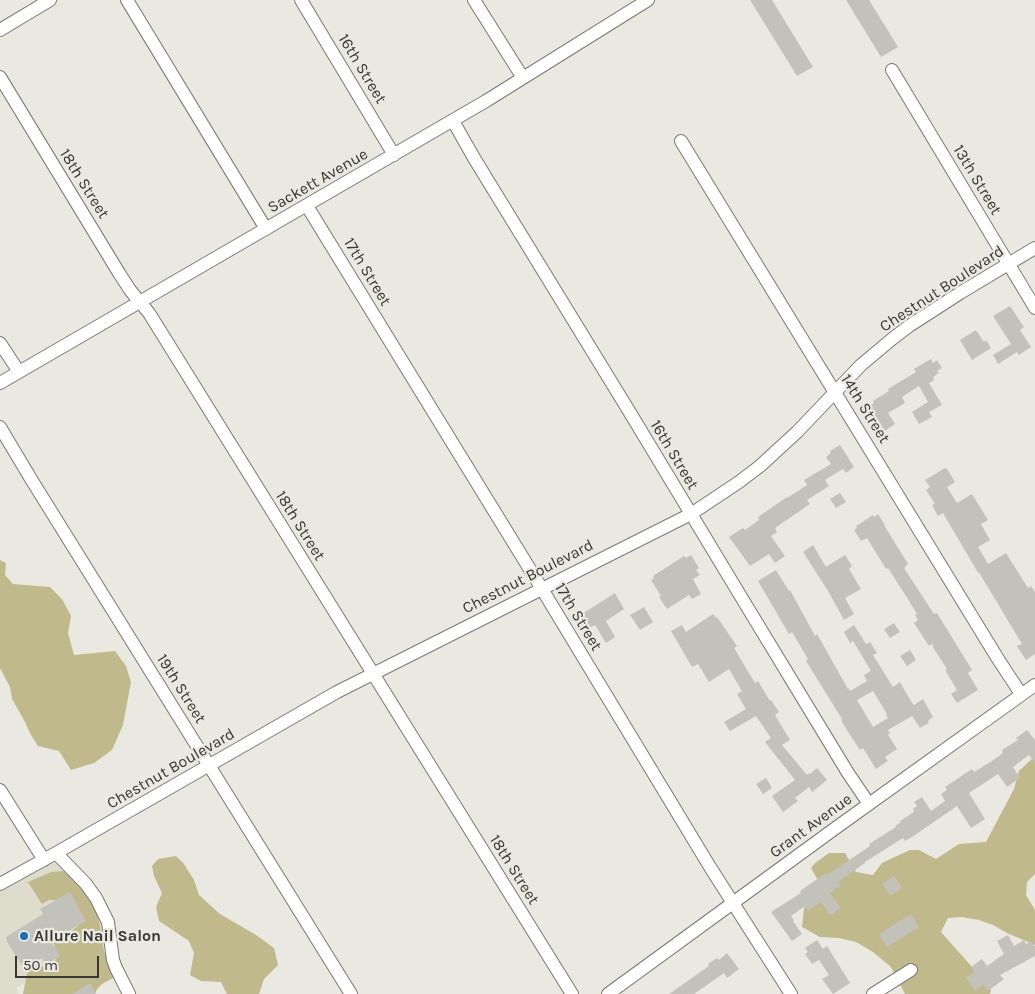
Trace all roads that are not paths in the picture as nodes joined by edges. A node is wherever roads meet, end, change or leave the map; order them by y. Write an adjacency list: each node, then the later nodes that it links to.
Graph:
1 (50, 0): 6 (street)
2 (127, 0): 14 (street)
3 (301, 0): 12 (street, 16th Street)
4 (474, 0): 9 (street)
5 (648, 0): 9 (street, Sackett Avenue)
6 (0, 30)
7 (892, 70): 16 (street, 13th Street)
8 (0, 76): 17 (street, 18th Street)
9 (523, 78): 10 (street, Sackett Avenue)
10 (453, 121): 12 (street, Sackett Avenue); 24 (street, 16th Street)
11 (681, 140): 22 (street, 14th Street)
12 (394, 155): 13 (street, Sackett Avenue)
13 (307, 206): 14 (street, Sackett Avenue); 25 (street, 17th Street)
14 (266, 229): 17 (street, Sackett Avenue)
15 (1035, 248): 16 (street, Chestnut Boulevard)
16 (1009, 264): 18 (street, 13th Street); 22 (street, Chestnut Boulevard)
17 (140, 302): 20 (street, Sackett Avenue); 26 (street, 18th Street)
18 (1035, 308)
19 (0, 343): 20 (street)
20 (18, 372): 21 (street, Sackett Avenue)
21 (0, 383)
22 (835, 392): 24 (street, Chestnut Boulevard); 28 (street, 14th Street)
23 (0, 427): 29 (street, 19th Street)
24 (691, 514): 25 (street, Chestnut Boulevard); 31 (street, 16th Street)
25 (542, 588): 26 (street, Chestnut Boulevard); 35 (street, 17th Street)
26 (373, 673): 29 (street, Chestnut Boulevard); 39 (street, 18th Street)
27 (1035, 685): 28 (street, Grant Avenue)
28 (1022, 694): 31 (street, Grant Avenue)
29 (209, 766): 32 (street, Chestnut Boulevard); 38 (street, 19th Street)
30 (0, 790): 33 (street)
31 (869, 804): 35 (street, Grant Avenue)
32 (56, 853): 33 (street, Chestnut Boulevard); 37 (street)
33 (44, 860): 34 (street, Chestnut Boulevard)
34 (0, 884)
35 (734, 903): 40 (street, Grant Avenue); 41 (street, 17th Street)
36 (911, 970): 42 (street)
37 (129, 994)
38 (351, 994)
39 (572, 994)
40 (608, 994)
41 (791, 994)
42 (873, 994)

